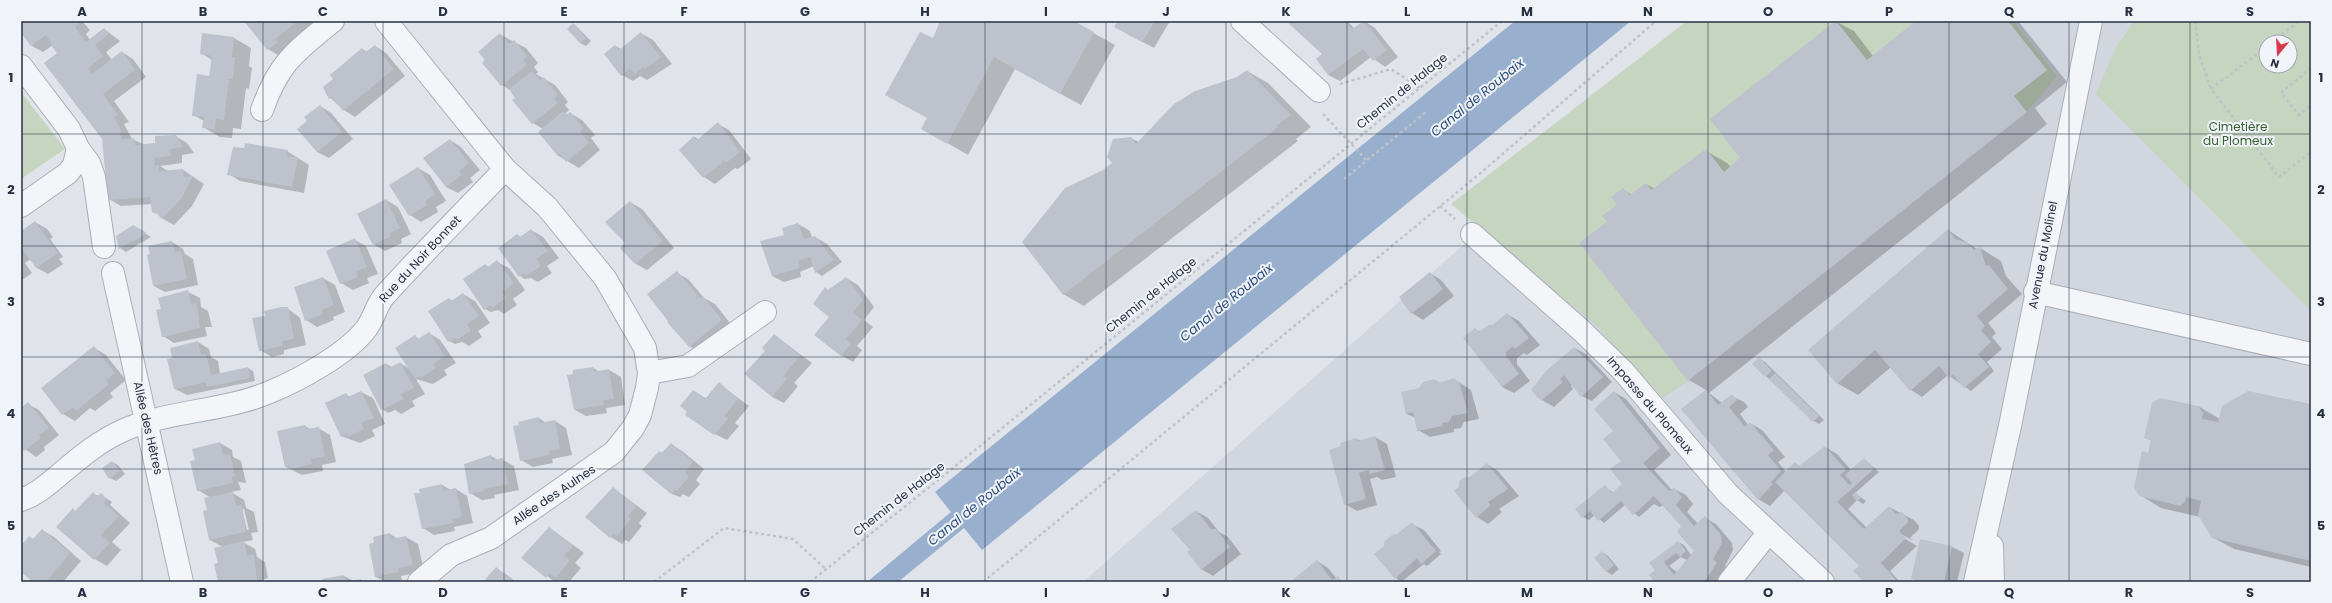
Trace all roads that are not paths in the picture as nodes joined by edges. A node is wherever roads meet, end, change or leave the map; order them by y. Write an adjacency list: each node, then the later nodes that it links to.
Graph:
1 (333, 21): 7 (street)
2 (386, 21): 9 (street)
3 (1242, 21): 6 (street)
4 (2091, 21): 14 (street, Avenue du Molinel)
5 (21, 66): 8 (street)
6 (1320, 101)
7 (262, 110)
8 (78, 148): 10 (street); 12 (street)
9 (505, 169): 17 (street, Allée des Aulnes); 18 (street, Rue du Noir Bonnet)
10 (21, 206)
11 (1472, 234): 21 (street, Impasse du Plomeux)
12 (104, 248)
13 (113, 273): 18 (street, Allée des Hêtres)
14 (2035, 292): 16 (street); 19 (street, Avenue du Molinel)
15 (765, 312): 17 (street)
16 (2311, 354)
17 (649, 373): 23 (street, Allée des Aulnes)
18 (147, 422): 20 (street, Rue du Noir Bonnet); 22 (street, Allée des Hêtres)
19 (1996, 489): 26 (street, Avenue du Molinel); 27 (street, Avenue du Molinel)
20 (21, 500)
21 (1769, 532): 24 (street); 25 (street, Impasse du Plomeux)
22 (182, 582)
23 (418, 582)
24 (1729, 582)
25 (1823, 582)
26 (1975, 582)
27 (1993, 582)

